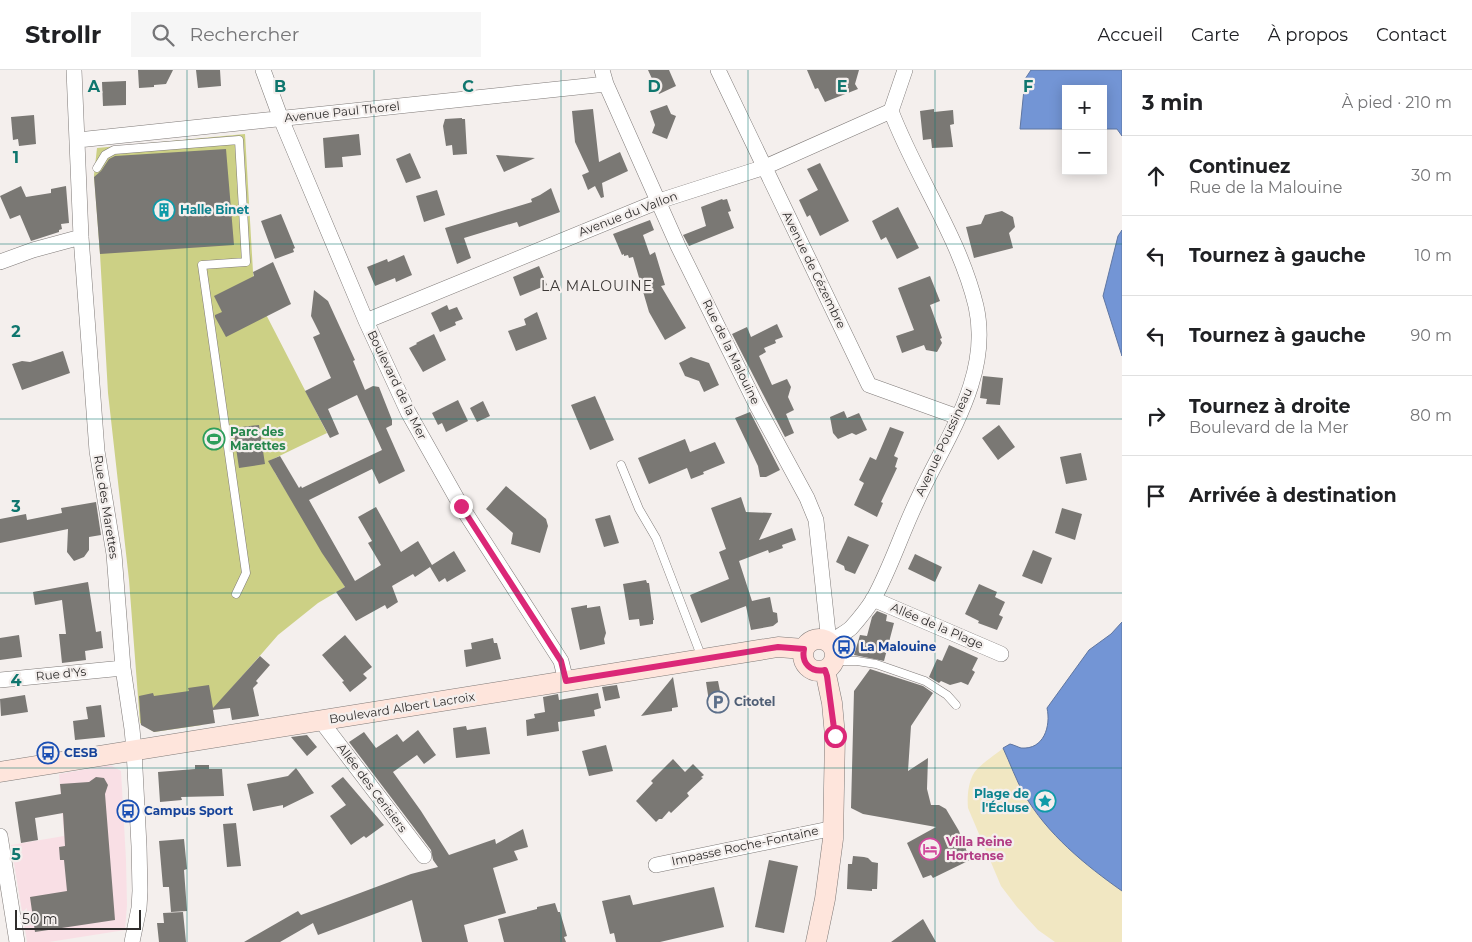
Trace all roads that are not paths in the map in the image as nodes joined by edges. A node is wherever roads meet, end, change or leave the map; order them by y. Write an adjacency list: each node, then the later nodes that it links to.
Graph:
1 (74, 70): 8 (street, Rue des Marettes)
2 (264, 70): 7 (street, Boulevard de la Mer)
3 (718, 70): 9 (street, Avenue de Cézembre)
4 (905, 70): 6 (street)
5 (604, 77): 7 (street, Avenue Paul Thorel); 11 (street, Rue de la Malouine)
6 (892, 111): 9 (street, Avenue du Vallon); 15 (street, Avenue Poussineau)
7 (281, 119): 8 (street, Avenue Paul Thorel); 14 (street, Boulevard de la Mer)
8 (78, 140): 12 (street, Rue des Marettes)
9 (765, 167): 11 (street, Avenue du Vallon); 15 (street, Avenue de Cézembre)
10 (98, 168): 17 (lane)
11 (659, 201): 14 (street, Avenue du Vallon); 20 (street, Rue de la Malouine)
12 (81, 237): 13 (street); 23 (street, Rue des Marettes)
13 (0, 262)
14 (366, 321): 25 (street, Boulevard de la Mer)
15 (958, 417): 18 (street, Avenue Poussineau)
16 (621, 465): 22 (lane)
17 (236, 594)
18 (873, 598): 20 (street, Avenue Poussineau); 21 (street, Allée de la Plage)
19 (804, 649): 20 (street); 20 (street); 22 (street, Boulevard Albert Lacroix)
20 (828, 654): 26 (lane); 30 (street, Rue de la Malouine)
21 (1001, 654)
22 (703, 660): 25 (street, Boulevard Albert Lacroix)
23 (122, 668): 24 (street, Rue d'Ys); 28 (street, Rue des Marettes)
24 (0, 680)
25 (566, 681): 27 (street, Boulevard Albert Lacroix)
26 (956, 704)
27 (321, 721): 28 (street, Boulevard Albert Lacroix); 32 (street, Allée des Cerisiers)
28 (134, 750): 29 (street, Boulevard Albert Lacroix); 35 (street, Rue des Marettes)
29 (0, 772)
30 (834, 828): 33 (street, Impasse Roche-Fontaine); 36 (street, Rue de la Malouine)
31 (0, 836): 34 (street)
32 (424, 856)
33 (656, 865)
34 (17, 942)
35 (132, 942)
36 (816, 942)

